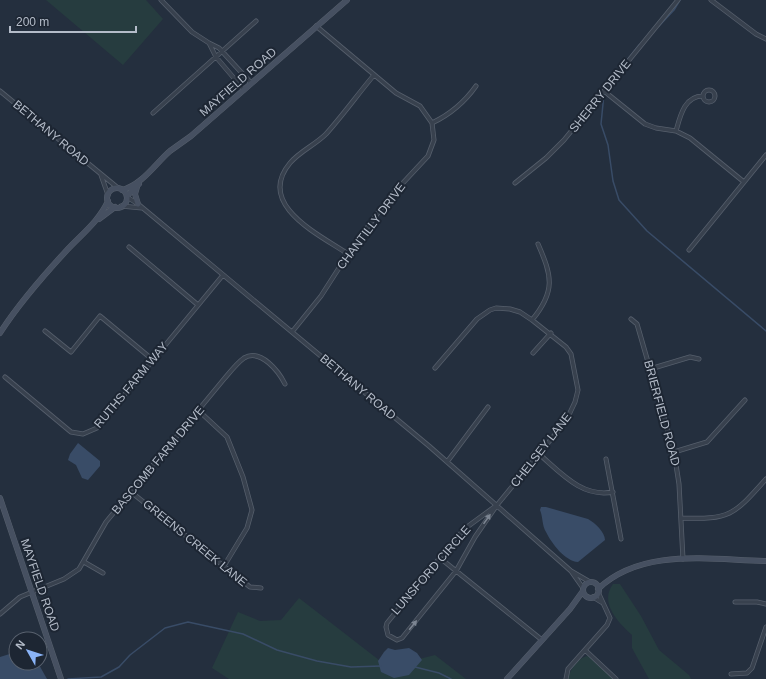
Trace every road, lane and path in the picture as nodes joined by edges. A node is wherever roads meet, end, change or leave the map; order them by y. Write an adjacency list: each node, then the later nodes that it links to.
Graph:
1 (161, 0): 8 (street)
2 (346, 0): 6 (street, MAYFIELD ROAD)
3 (678, 0): 16 (street, SHERRY DRIVE)
4 (711, 0): 7 (street)
5 (256, 21): 9 (street)
6 (316, 26): 11 (street); 12 (street, MAYFIELD ROAD)
7 (766, 39)
8 (209, 43): 9 (street); 10 (street)
9 (222, 52): 10 (street); 12 (street)
10 (216, 57): 14 (street); 18 (street)
11 (374, 75): 19 (street); 37 (street)
12 (251, 83): 14 (street, MAYFIELD ROAD)
13 (476, 86): 19 (street)
14 (244, 90): 23 (street, MAYFIELD ROAD)
15 (0, 91): 22 (street, BETHANY ROAD)
16 (604, 91): 20 (street); 25 (street, SHERRY DRIVE)
17 (703, 96): 20 (street)
18 (154, 113)
19 (432, 123): 37 (street, CHANTILLY DRIVE)
20 (676, 131): 24 (street)
21 (766, 155): 24 (street)
22 (101, 175): 27 (street, BETHANY ROAD); 28 (street, BETHANY ROAD)
23 (142, 178): 26 (street, MAYFIELD ROAD); 27 (street, MAYFIELD ROAD)
24 (744, 182): 36 (street)
25 (515, 183)
26 (137, 186): 29 (street, MAYFIELD ROAD); 31 (street)
27 (120, 189): 28 (street); 29 (street)
28 (108, 195): 30 (street)
29 (127, 197): 31 (street, BETHANY ROAD); 32 (street)
30 (108, 201): 32 (street); 33 (street)
31 (140, 206): 32 (street); 38 (street, BETHANY ROAD)
32 (118, 207): 33 (street)
33 (96, 220): 44 (street)
34 (538, 244): 41 (street)
35 (128, 247): 39 (street)
36 (689, 250)
37 (348, 254): 43 (street, CHANTILLY DRIVE)
38 (223, 275): 39 (street, RUTHS FARM WAY); 43 (street, BETHANY ROAD)
39 (198, 305): 47 (street, RUTHS FARM WAY)
40 (631, 319): 50 (street, BRIERFIELD ROAD)
41 (532, 320): 45 (street, CHELSEY LANE); 49 (street, CHELSEY LANE)
42 (45, 331): 47 (street)
43 (292, 332): 59 (street, BETHANY ROAD)
44 (0, 333)
45 (551, 333): 46 (street); 57 (street, CHELSEY LANE)
46 (533, 354)
47 (153, 360): 51 (street, RUTHS FARM WAY)
48 (699, 360): 50 (street)
49 (435, 368)
50 (650, 369): 56 (street, BRIERFIELD ROAD)
51 (5, 377)
52 (285, 384): 55 (street, BASCOMB FARM DRIVE)
53 (745, 400): 56 (street)
54 (488, 407): 59 (street)
55 (199, 411): 61 (street, BASCOMB FARM DRIVE); 71 (street)
56 (674, 452): 65 (street, BRIERFIELD ROAD)
57 (539, 454): 62 (street); 64 (street, CHELSEY LANE)
58 (606, 459): 62 (street)
59 (447, 462): 64 (street, BETHANY ROAD)
60 (766, 479): 65 (street)
61 (131, 492): 69 (street, BASCOMB FARM DRIVE); 71 (street, GREENS CREEK LANE)
62 (613, 492): 66 (street)
63 (0, 498): 80 (street, MAYFIELD ROAD)
64 (497, 505): 67 (street, LUNSFORD CIRCLE); 72 (street, LUNSFORD CIRCLE, one-way to 64); 73 (street, BETHANY ROAD)
65 (681, 518): 68 (street, BRIERFIELD ROAD)
66 (621, 539)
67 (440, 558): 72 (street); 72 (street, LUNSFORD CIRCLE, one-way to 72)
68 (683, 559): 70 (street); 75 (street)
69 (84, 562): 74 (street); 80 (street, BASCOMB FARM DRIVE)
70 (766, 562)
71 (224, 566): 77 (street, GREENS CREEK LANE)
72 (456, 571): 88 (street)
73 (570, 571): 76 (street, BETHANY ROAD); 78 (street, BETHANY ROAD)
74 (103, 573)
75 (612, 577): 76 (street); 79 (street)
76 (592, 583): 78 (street); 79 (street)
77 (261, 588)
78 (583, 590): 81 (street); 85 (street)
79 (598, 591): 81 (street); 82 (street)
80 (33, 592): 86 (street, BASCOMB FARM DRIVE); 91 (street, MAYFIELD ROAD)
81 (591, 598): 82 (street); 85 (street)
82 (602, 602): 89 (street)
83 (735, 602): 84 (street)
84 (766, 604)
85 (570, 609): 88 (street)
86 (0, 614)
87 (766, 627): 90 (street)
88 (542, 640): 92 (street)
89 (585, 650): 93 (street); 94 (street)
90 (731, 674)
91 (61, 679)
92 (507, 679)
93 (566, 679)
94 (616, 679)

